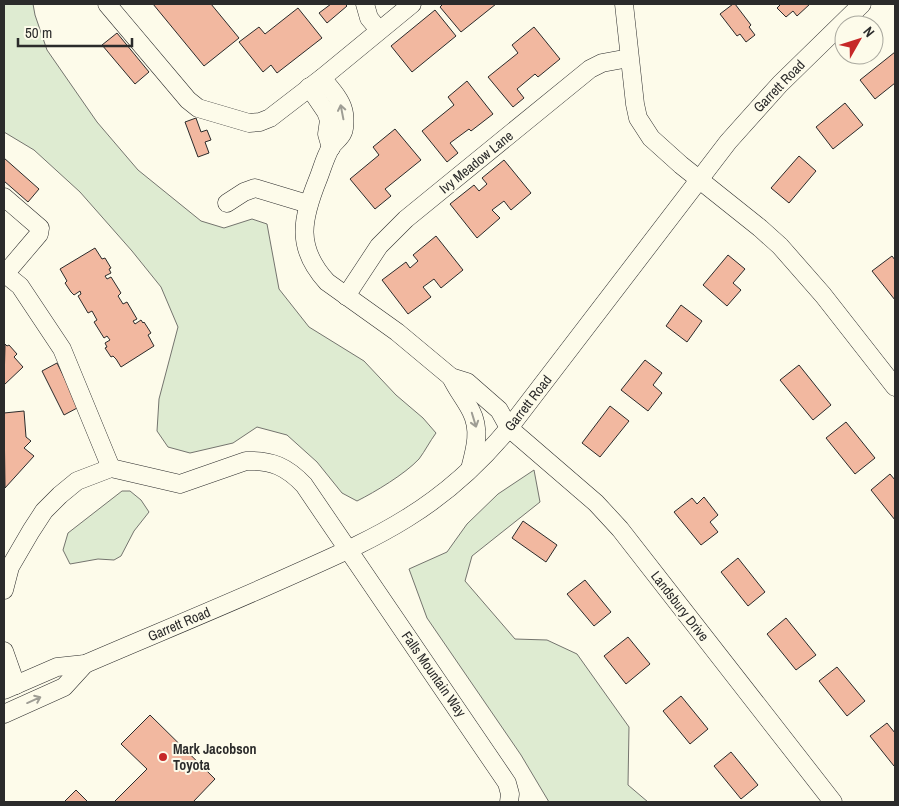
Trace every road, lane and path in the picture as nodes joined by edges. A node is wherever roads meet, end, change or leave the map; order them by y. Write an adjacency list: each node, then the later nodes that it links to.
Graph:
1 (107, 4): 8 (street)
2 (365, 4): 6 (street)
3 (412, 4): 6 (street)
4 (624, 4): 7 (street)
5 (862, 4): 9 (street, Garrett Road)
6 (379, 30): 8 (street)
7 (630, 58): 9 (street); 14 (street, Ivy Meadow Lane)
8 (316, 82): 12 (street)
9 (699, 180): 16 (street); 17 (street, Garrett Road)
10 (4, 197): 13 (street)
11 (227, 203): 12 (street)
12 (308, 204): 14 (street)
13 (4, 273): 18 (street)
14 (346, 296): 15 (street)
15 (451, 377): 17 (street); 19 (street, one-way to 19)
16 (895, 387)
17 (509, 428): 19 (street, Garrett Road); 28 (street, Landsbury Drive)
18 (111, 468): 20 (street, Falls Mountain Way); 21 (street)
19 (470, 469): 20 (street, Garrett Road)
20 (348, 550): 24 (street, Garrett Road); 27 (street, Falls Mountain Way)
21 (7, 566): 22 (street)
22 (4, 590)
23 (4, 651): 25 (street)
24 (85, 664): 25 (street, Garrett Road); 26 (street, Garrett Road, one-way to 24)
25 (10, 688)
26 (4, 714)
27 (509, 802)
28 (833, 802)

